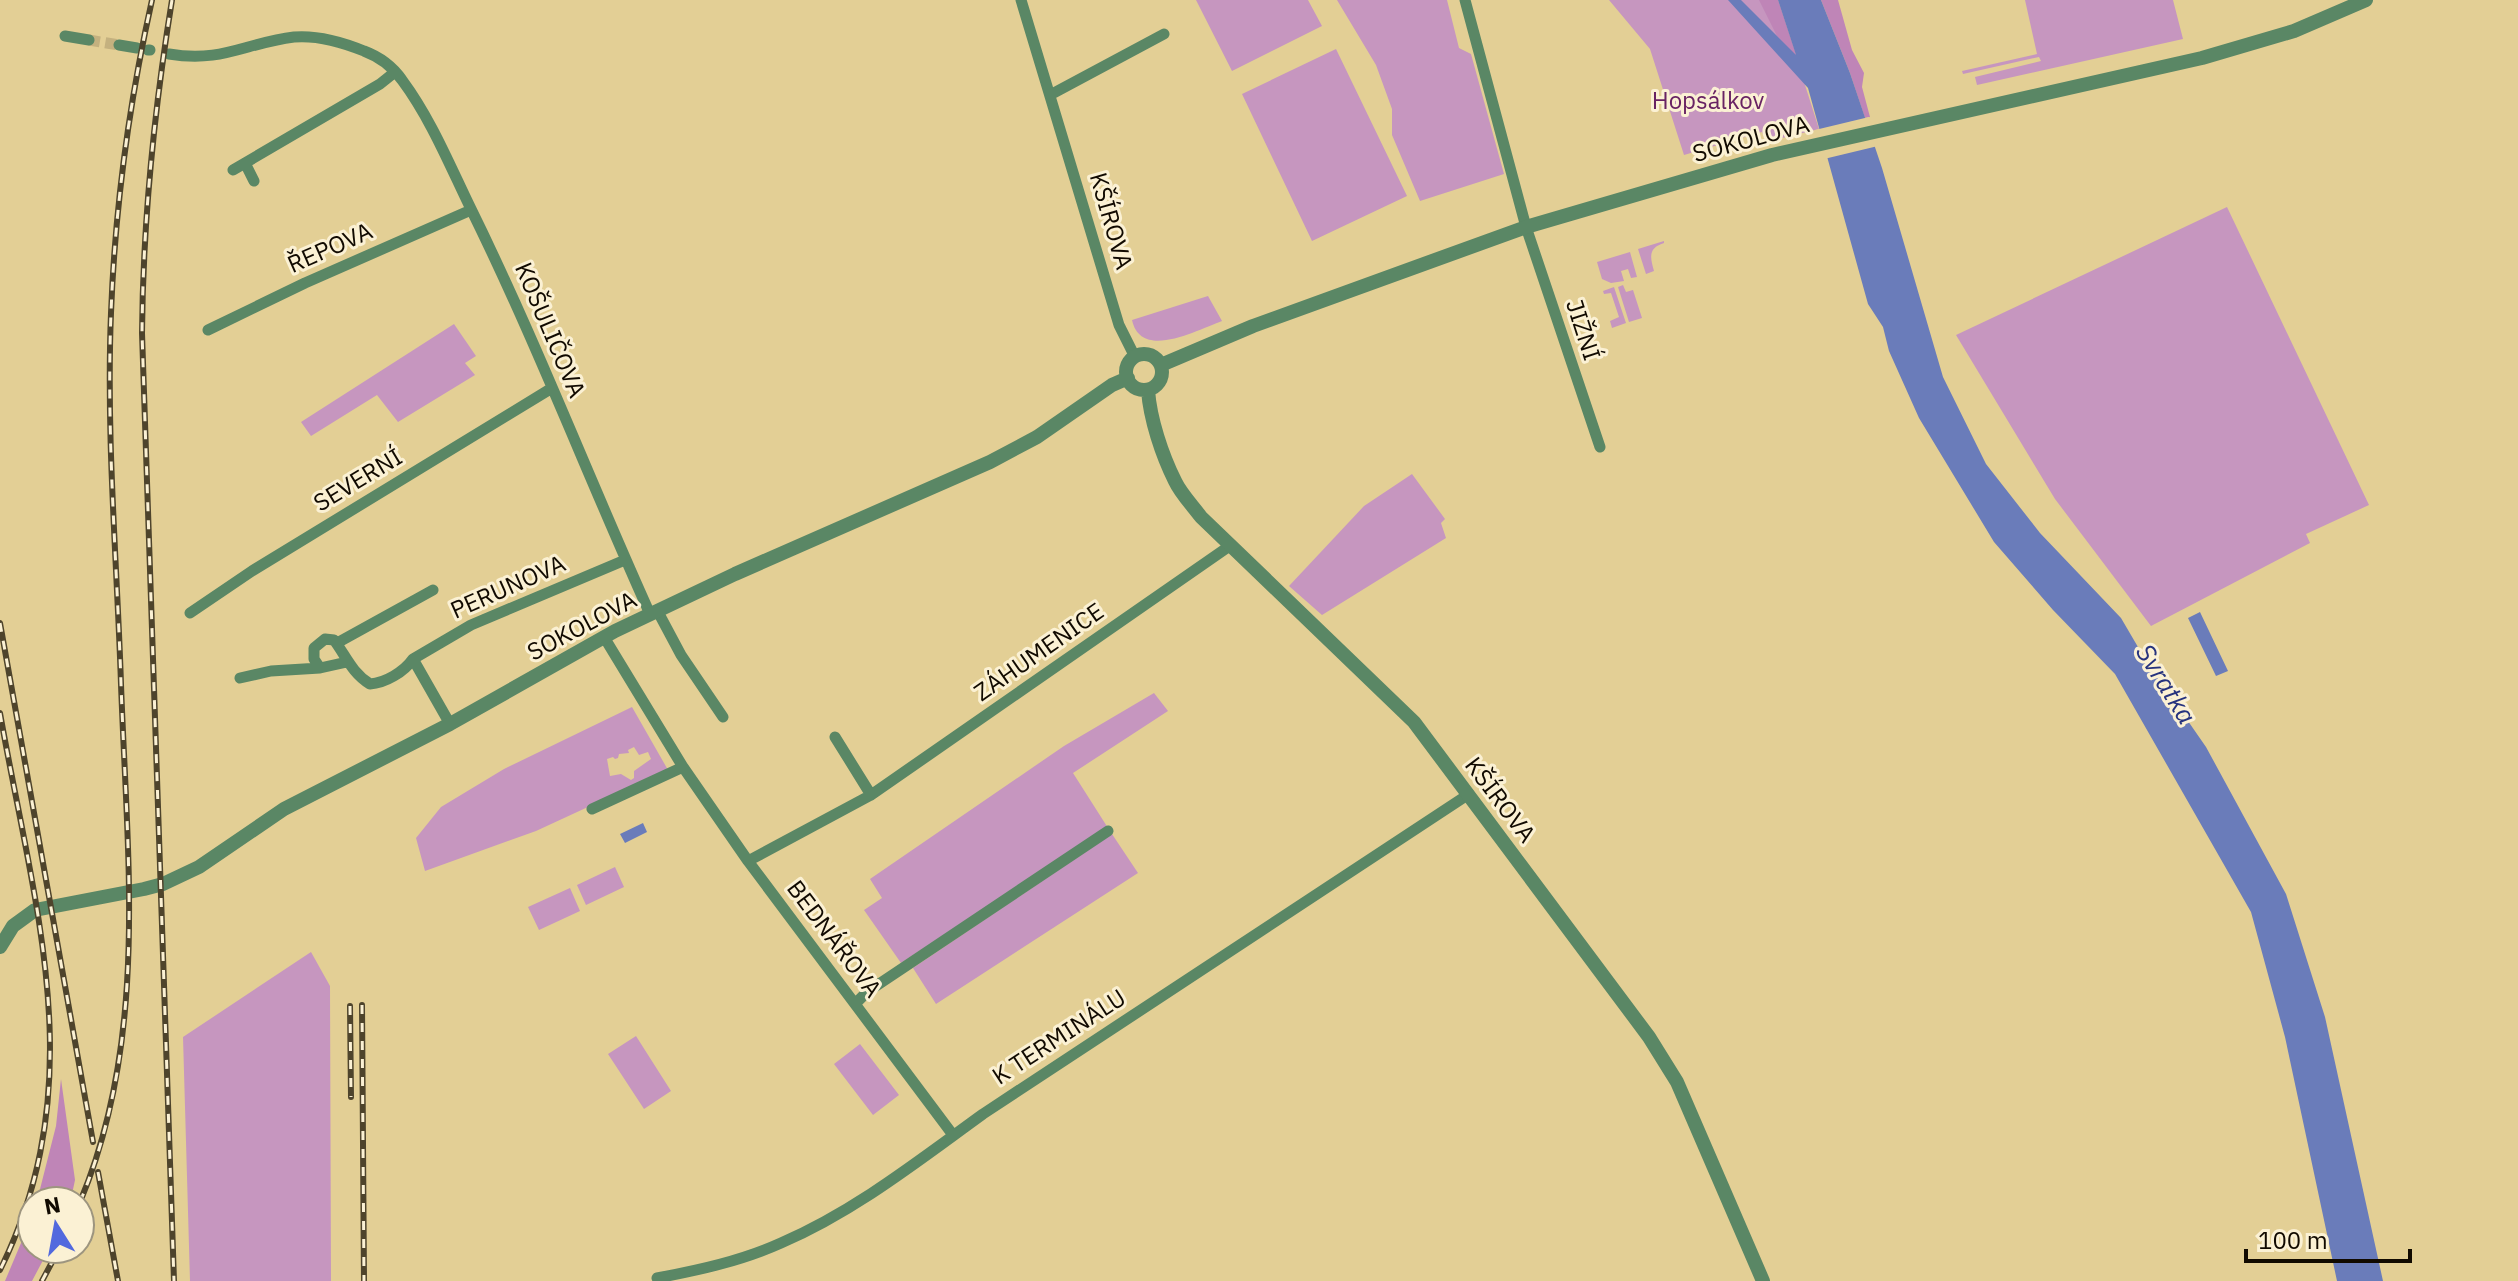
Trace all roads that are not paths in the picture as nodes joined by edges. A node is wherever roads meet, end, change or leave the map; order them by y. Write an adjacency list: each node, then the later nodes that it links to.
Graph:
1 (1021, 0): 11 (street, KŠÍROVA)
2 (1465, 0): 16 (street, JIŽNÍ)
3 (2366, 0): 16 (street, SOKOLOVA)
4 (1164, 34): 11 (street)
5 (65, 36): 6 (street)
6 (89, 40)
7 (119, 45): 8 (street)
8 (145, 49)
9 (169, 54): 10 (street, KOŠULIČOVA)
10 (395, 72): 12 (street); 15 (street, KOŠULIČOVA)
11 (1050, 95): 18 (street, KŠÍROVA)
12 (245, 163): 13 (street); 14 (street)
13 (233, 170)
14 (254, 181)
15 (471, 210): 17 (street, ŘEPOVA); 21 (street, KOŠULIČOVA)
16 (1526, 227): 19 (street, SOKOLOVA); 23 (street, JIŽNÍ)
17 (208, 330)
18 (1135, 357): 19 (street); 20 (street)
19 (1161, 365): 22 (street)
20 (1128, 378): 22 (street); 27 (street, SOKOLOVA)
21 (552, 388): 25 (street, KOŠULIČOVA); 28 (street, SEVERNÍ)
22 (1148, 390): 24 (street, KŠÍROVA)
23 (1600, 447)
24 (1231, 545): 39 (street, KŠÍROVA); 40 (street, ZÁHUMENICE)
25 (625, 560): 27 (street, KOŠULIČOVA); 31 (street, PERUNOVA)
26 (433, 590): 30 (street)
27 (654, 612): 29 (street, SOKOLOVA); 35 (street)
28 (190, 613)
29 (604, 637): 36 (street, SOKOLOVA); 38 (street, BEDNÁŘOVA)
30 (337, 643): 32 (street, PERUNOVA); 33 (street)
31 (413, 659): 32 (street, PERUNOVA); 36 (street)
32 (347, 662): 33 (street)
33 (320, 668): 34 (street)
34 (240, 678)
35 (723, 717)
36 (450, 724): 44 (street, SOKOLOVA)
37 (835, 737): 40 (street)
38 (683, 767): 41 (street); 43 (street, BEDNÁŘOVA)
39 (1469, 794): 46 (street, K TERMINÁLU); 48 (street, KŠÍROVA)
40 (871, 795): 43 (street, ZÁHUMENICE)
41 (592, 809)
42 (1108, 831): 45 (street)
43 (748, 861): 45 (street, BEDNÁŘOVA)
44 (0, 947)
45 (856, 1003): 46 (street, BEDNÁŘOVA)
46 (953, 1135): 47 (street, K TERMINÁLU)
47 (657, 1278)
48 (1763, 1281)

